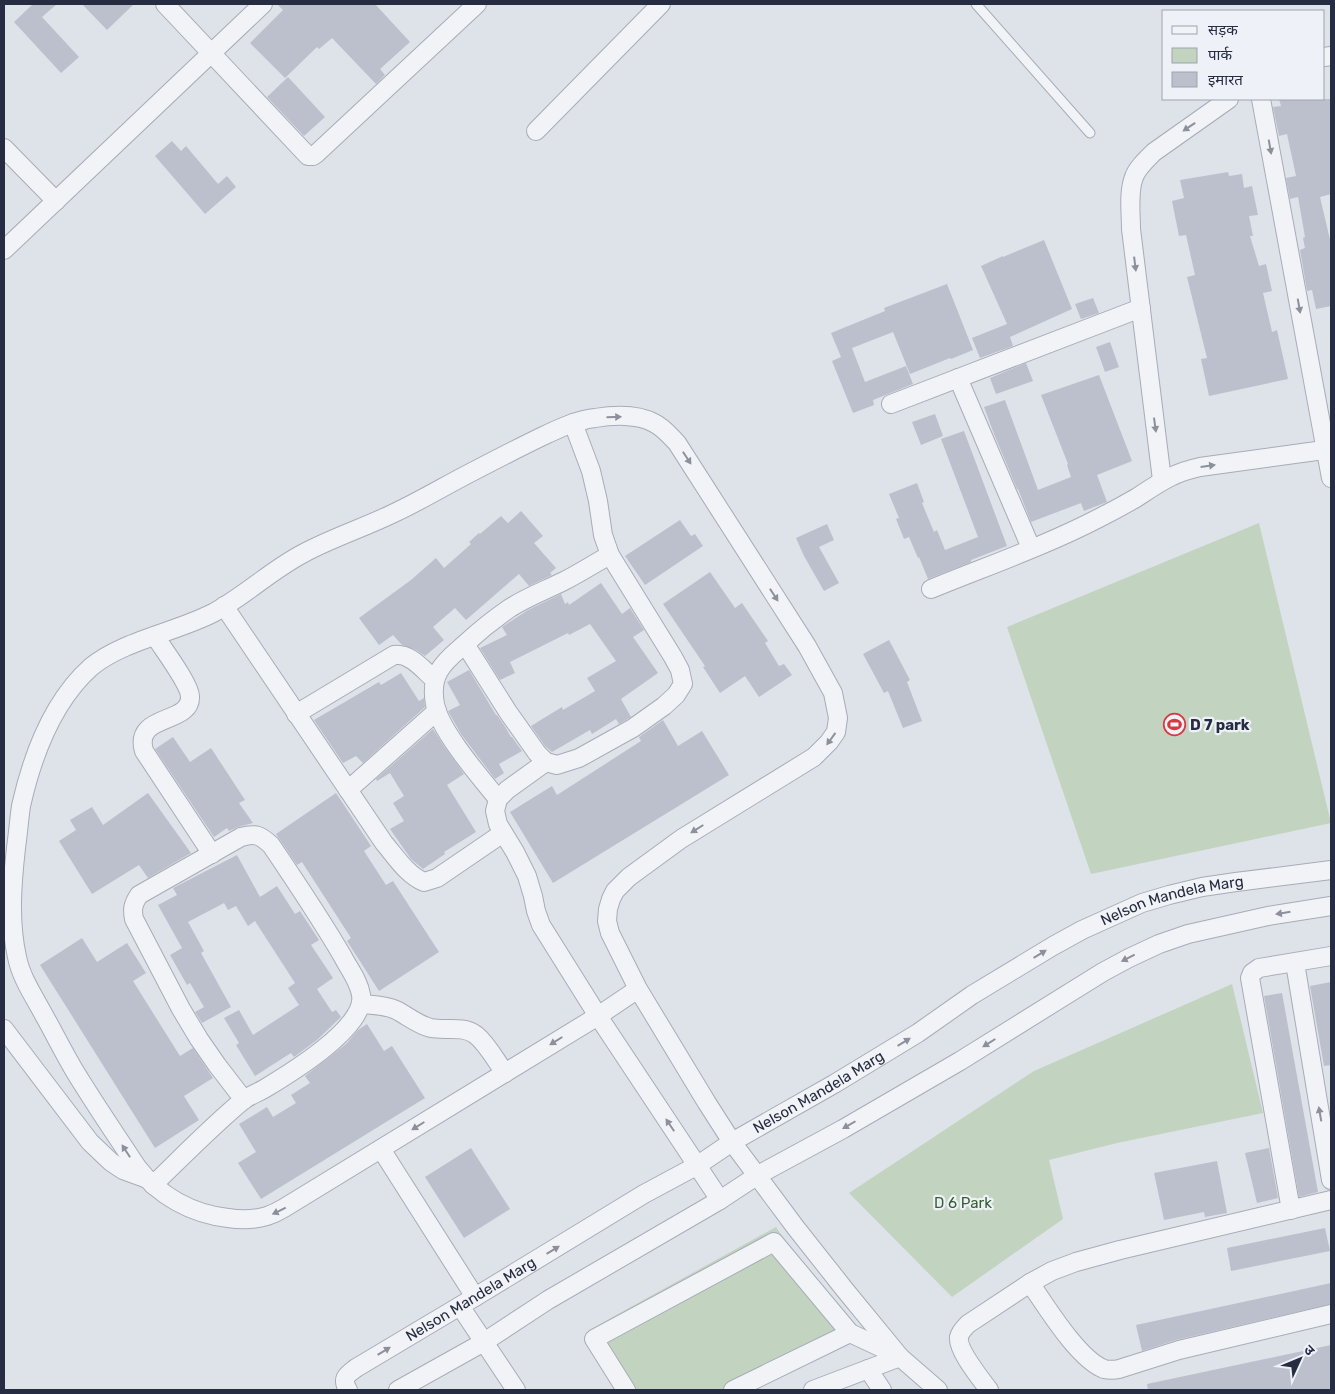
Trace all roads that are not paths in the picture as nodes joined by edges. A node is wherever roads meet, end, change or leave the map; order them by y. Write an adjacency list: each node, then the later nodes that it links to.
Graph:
1 (165, 4): 6 (street)
2 (263, 4): 6 (street)
3 (477, 4): 6 (street)
4 (661, 4): 9 (street)
5 (976, 4): 10 (lane)
6 (211, 53): 12 (street)
7 (1228, 100): 14 (street, one-way to 14)
8 (1261, 100): 18 (street, one-way to 18)
9 (536, 131)
10 (1090, 133)
11 (4, 148): 12 (street)
12 (56, 201): 13 (street)
13 (4, 250)
14 (1141, 308): 15 (street); 20 (street, one-way to 20)
15 (958, 378): 16 (street); 21 (street)
16 (891, 404)
17 (573, 423): 22 (street); 24 (street); 39 (street, one-way to 39)
18 (1328, 450): 19 (street); 20 (street, one-way to 18)
19 (1331, 478)
20 (1162, 480): 21 (street)
21 (1031, 548): 23 (street)
22 (610, 555): 26 (street); 30 (street)
23 (931, 589)
24 (224, 606): 25 (street); 29 (street)
25 (155, 636): 34 (street); 50 (street, one-way to 25)
26 (465, 644): 27 (street); 30 (street)
27 (435, 680): 28 (street); 29 (street)
28 (437, 711): 31 (street); 32 (street)
29 (296, 714): 31 (street)
30 (546, 762): 32 (street)
31 (348, 790): 33 (street)
32 (498, 799): 33 (street)
33 (503, 833): 41 (street)
34 (212, 854): 40 (street); 44 (street)
35 (1331, 870): 45 (street, Nelson Mandela Marg, one-way to 35)
36 (1331, 906): 48 (street, one-way to 48)
37 (1331, 956): 38 (street)
38 (1295, 963): 49 (street, one-way to 38); 53 (street)
39 (638, 989): 41 (street); 45 (street)
40 (362, 1004): 43 (street); 44 (street)
41 (598, 1016): 43 (street, one-way to 43); 47 (street, one-way to 41)
42 (4, 1029): 50 (street)
43 (505, 1073): 46 (street, one-way to 46)
44 (244, 1100): 50 (street)
45 (732, 1142): 47 (street, Nelson Mandela Marg); 48 (street)
46 (382, 1149): 50 (street, one-way to 50); 55 (street)
47 (698, 1165): 51 (street); 55 (street, Nelson Mandela Marg, one-way to 47)
48 (758, 1176): 51 (street); 59 (street)
49 (1331, 1180)
50 (149, 1181)
51 (720, 1200): 58 (street)
52 (1331, 1200): 53 (street)
53 (1291, 1210): 54 (street)
54 (1030, 1283): 56 (street); 69 (street)
55 (467, 1302): 58 (street); 61 (street, Nelson Mandela Marg, one-way to 55)
56 (1331, 1314)
57 (850, 1333): 59 (street); 64 (street); 65 (street)
58 (484, 1342): 62 (street); 63 (street)
59 (900, 1357): 60 (street); 68 (street)
60 (868, 1369): 66 (street); 67 (street)
61 (348, 1390)
62 (398, 1390)
63 (516, 1390)
64 (626, 1390)
65 (733, 1390)
66 (813, 1390)
67 (882, 1390)
68 (938, 1390)
69 (989, 1390)

